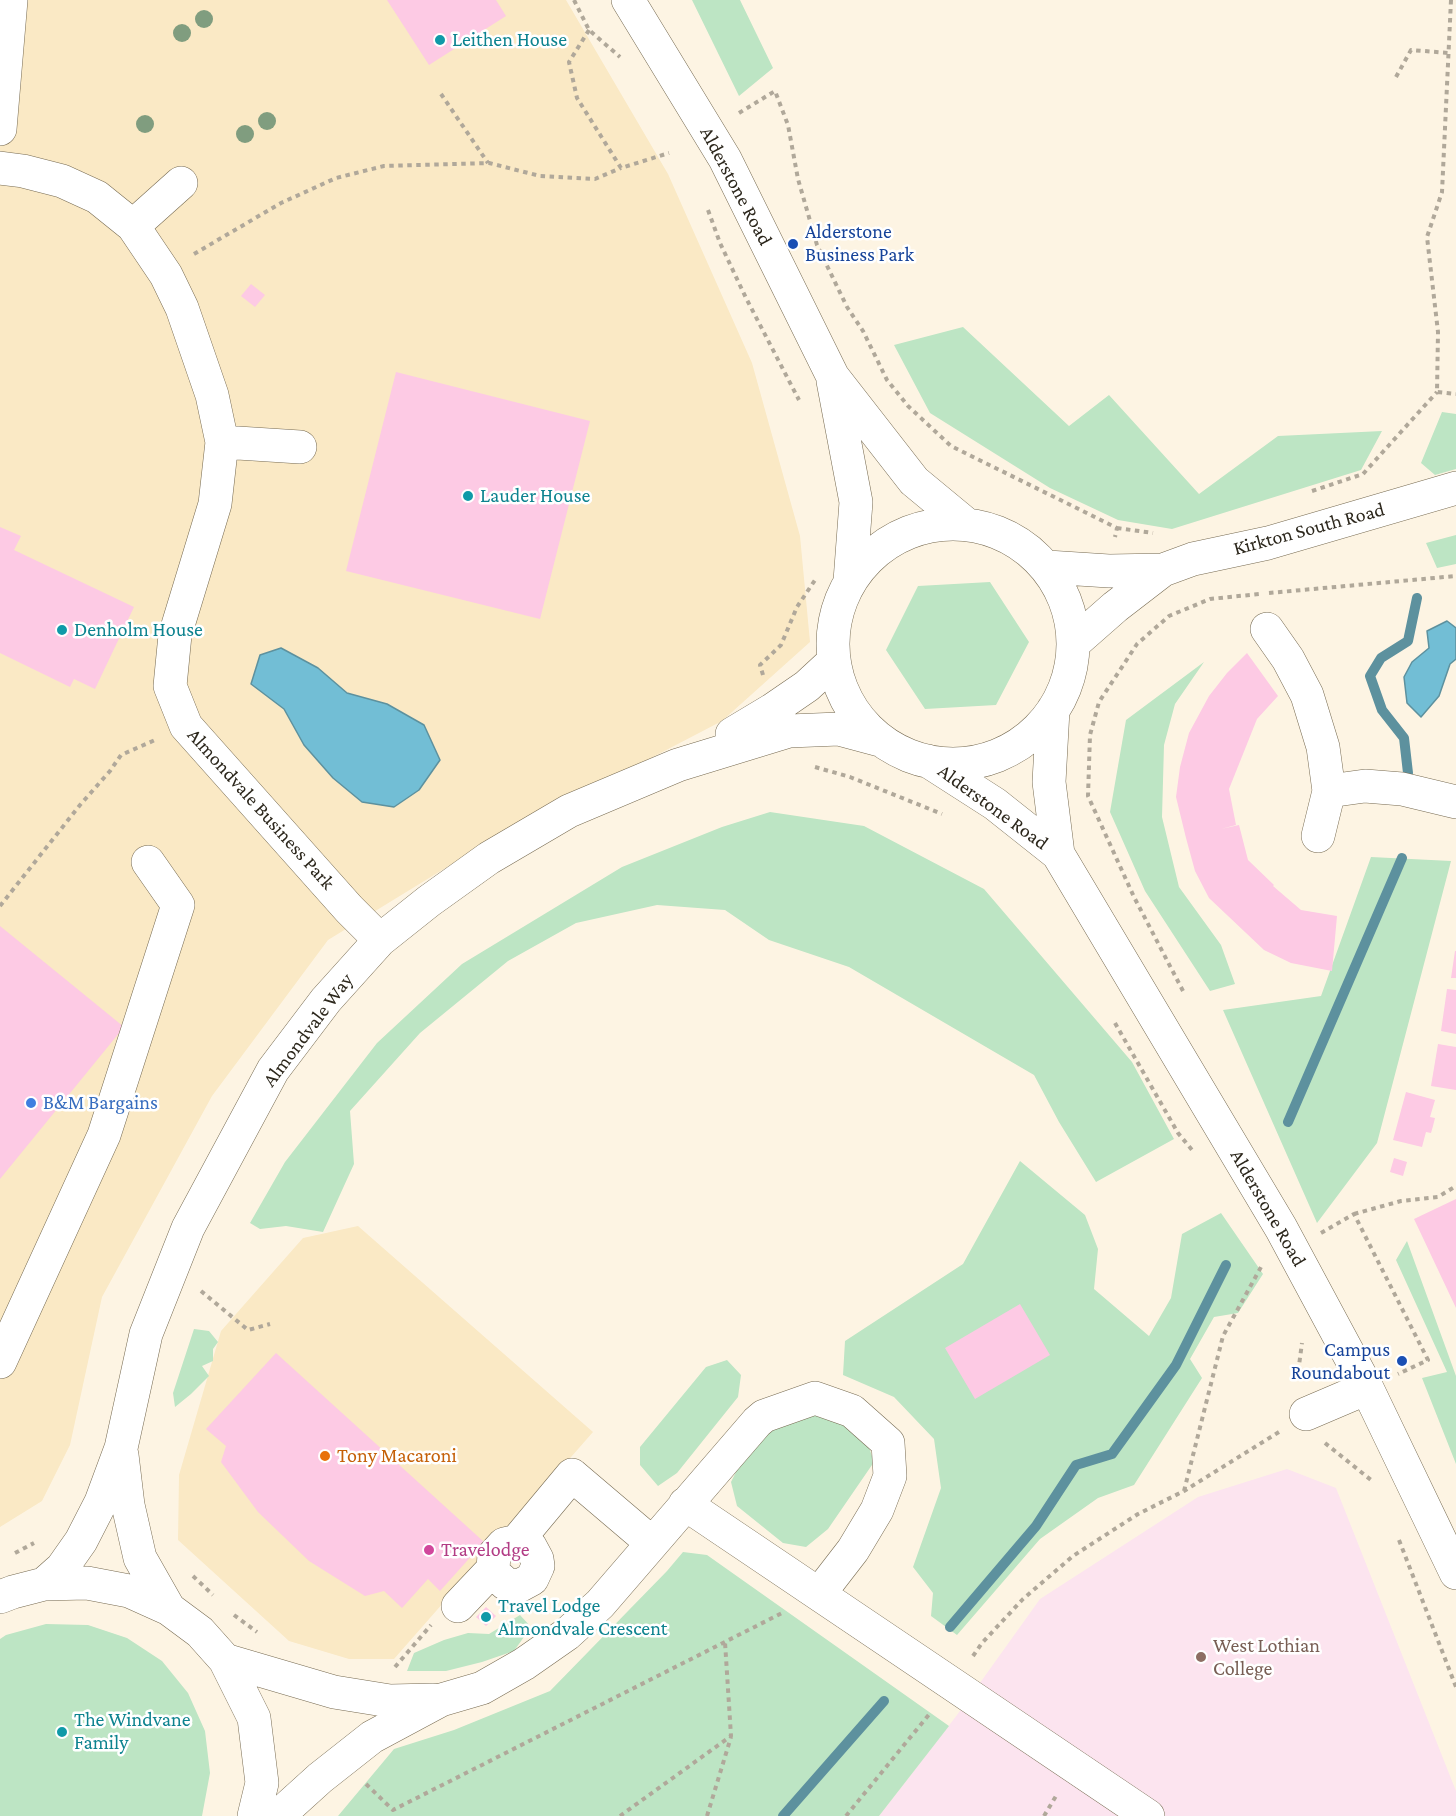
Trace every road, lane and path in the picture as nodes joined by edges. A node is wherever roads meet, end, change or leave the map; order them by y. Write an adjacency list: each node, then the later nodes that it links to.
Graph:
1 (12, 0): 11 (street)
2 (574, 0): 5 (path)
3 (628, 0): 20 (street, Alderstone Road)
4 (1450, 0): 6 (path)
5 (590, 30): 7 (path); 15 (path)
6 (1449, 53): 8 (path); 21 (path)
7 (621, 58)
8 (1396, 77)
9 (441, 94): 13 (path)
10 (735, 115): 29 (path)
11 (0, 129)
12 (669, 153): 15 (path)
13 (489, 164): 15 (path); 19 (path)
14 (0, 168): 18 (street, Almondvale Business Park)
15 (621, 168)
16 (181, 183): 18 (street)
17 (706, 202): 23 (path)
18 (133, 226): 19 (street, Almondvale Business Park)
19 (166, 275): 24 (street, Almondvale Business Park)
20 (833, 377): 28 (street, Alderstone Road); 35 (street, Alderstone Road)
21 (1437, 392): 22 (path); 27 (path)
22 (1456, 394)
23 (800, 402)
24 (222, 442): 25 (street); 53 (street, Almondvale Business Park)
25 (300, 447)
26 (1456, 488): 32 (street, Kirkton South Road)
27 (1307, 492)
28 (966, 524): 31 (street); 35 (street)
29 (1117, 528): 30 (path); 33 (path)
30 (1162, 534)
31 (1047, 567): 33 (street, Kirkton South Road); 38 (street)
32 (1163, 570): 33 (street, Kirkton South Road); 36 (street, Kirkton South Road)
33 (1109, 572)
34 (1456, 576): 39 (path)
35 (835, 578): 40 (street); 42 (path)
36 (1115, 607): 38 (street, Kirkton South Road); 39 (path)
37 (1267, 629): 46 (street)
38 (1074, 643): 41 (street)
39 (1137, 644): 54 (path)
40 (834, 662): 42 (street, Almondvale Way); 43 (street)
41 (1053, 710): 45 (street); 50 (street, Alderstone Road)
42 (780, 721): 43 (street, Almondvale Way); 48 (path); 53 (street, Almondvale Way)
43 (880, 740): 45 (street)
44 (121, 755): 52 (path)
45 (928, 762): 50 (street, Alderstone Road)
46 (1329, 791): 47 (street); 49 (street)
47 (1453, 795)
48 (946, 816)
49 (1318, 836)
50 (1058, 854): 65 (street, Alderstone Road)
51 (148, 862): 64 (street)
52 (0, 906)
53 (380, 940): 61 (street, Almondvale Way)
54 (1184, 992)
55 (1110, 1014): 56 (path)
56 (1192, 1152)
57 (1456, 1186): 58 (path)
58 (1354, 1214): 59 (path); 65 (path)
59 (1320, 1233)
60 (1263, 1264): 69 (path)
61 (173, 1267): 62 (path); 67 (street, Almondvale Way)
62 (270, 1324)
63 (1303, 1336): 66 (path)
64 (0, 1362)
65 (1367, 1388): 66 (street); 74 (street, Alderstone Road)
66 (1306, 1413): 68 (path); 69 (path)
67 (121, 1448): 75 (street, Almondvale Way); 80 (street, Almondvale Way)
68 (1377, 1484)
69 (1184, 1491): 86 (path)
70 (685, 1504): 72 (street); 76 (street); 76 (street)
71 (1398, 1537): 87 (path)
72 (652, 1543): 79 (street); 88 (street)
73 (189, 1573): 78 (path)
74 (1456, 1573)
75 (44, 1584): 77 (street); 80 (street)
76 (819, 1594): 83 (path); 86 (street)
77 (0, 1597)
78 (215, 1597)
79 (458, 1606): 85 (path)
80 (169, 1609): 84 (street)
81 (232, 1613): 82 (path)
82 (259, 1633)
83 (725, 1642): 89 (path); 90 (path)
84 (225, 1660): 88 (street); 91 (street)
85 (391, 1671)
86 (954, 1685): 95 (path); 96 (street)
87 (1456, 1687)
88 (441, 1700): 92 (street)
89 (731, 1736): 93 (path); 94 (path)
90 (363, 1782)
91 (254, 1816)
92 (278, 1816)
93 (620, 1816)
94 (707, 1816)
95 (846, 1816)
96 (1148, 1816)

